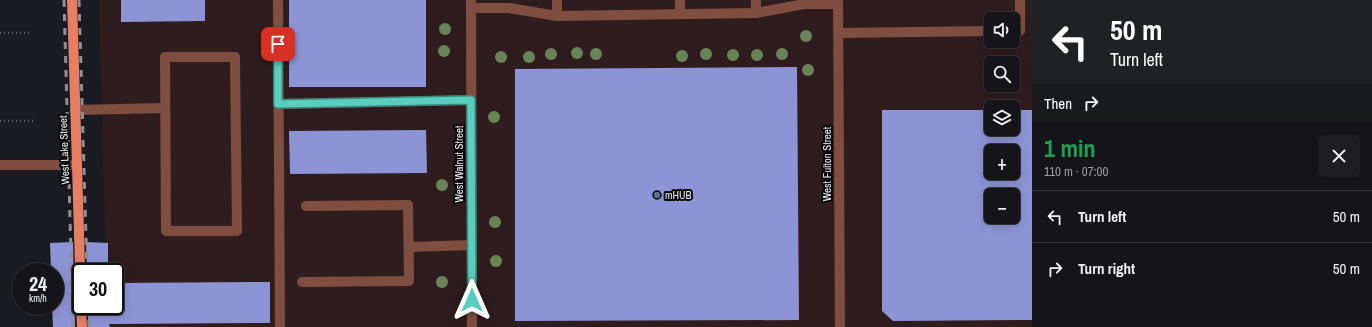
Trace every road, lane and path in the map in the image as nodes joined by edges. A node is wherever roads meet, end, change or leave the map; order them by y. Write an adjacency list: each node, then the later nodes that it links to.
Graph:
1 (72, 0): 20 (main road, West Lake Street)
2 (278, 0): 18 (street)
3 (557, 0): 12 (street)
4 (680, 0): 10 (street)
5 (756, 0): 11 (street)
6 (1020, 0): 9 (street)
7 (838, 2): 11 (street); 16 (street, West Fulton Street)
8 (471, 4): 12 (street); 17 (street, West Walnut Street)
9 (1020, 12)
10 (680, 13): 11 (street); 12 (street)
11 (756, 13)
12 (557, 16)
13 (984, 31): 16 (street)
14 (0, 33): 15 (path)
15 (32, 33)
16 (839, 33): 34 (street, West Fulton Street)
17 (471, 100): 18 (street); 26 (street, West Walnut Street)
18 (278, 104): 32 (street)
19 (165, 108): 19 (street); 20 (street)
20 (75, 110): 24 (main road, West Lake Street)
21 (0, 121): 22 (path)
22 (34, 121)
23 (0, 165): 24 (street)
24 (77, 165): 28 (main road, West Lake Street)
25 (306, 206): 27 (street)
26 (472, 245): 27 (street); 33 (street, West Walnut Street)
27 (409, 247): 29 (street)
28 (80, 263)
29 (302, 282)
30 (81, 315): 31 (main road)
31 (82, 327)
32 (280, 327)
33 (472, 327)
34 (840, 327)

